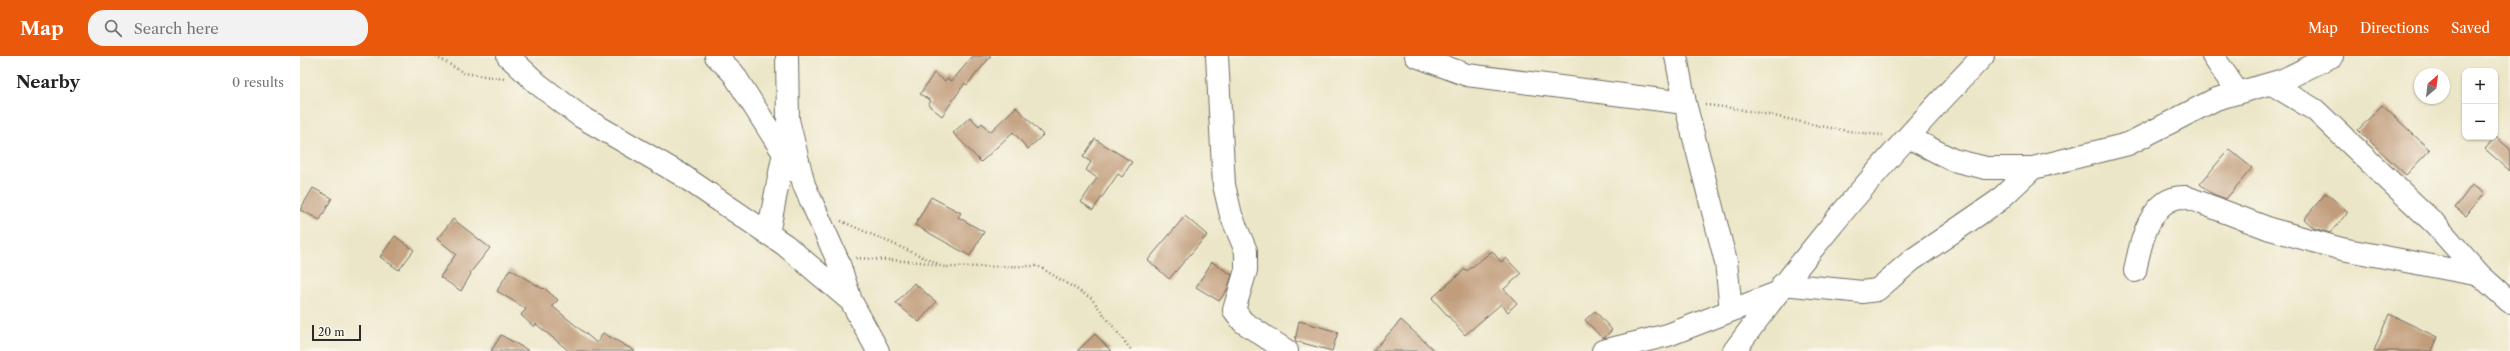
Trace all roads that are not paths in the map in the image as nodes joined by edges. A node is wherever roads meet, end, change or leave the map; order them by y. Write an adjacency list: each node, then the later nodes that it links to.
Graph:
1 (508, 56): 18 (street)
2 (716, 56): 15 (street)
3 (787, 56): 13 (street)
4 (1217, 56): 28 (street)
5 (1416, 56): 12 (street)
6 (1676, 56): 12 (street)
7 (1983, 56): 14 (street)
8 (2213, 56): 11 (street)
9 (2332, 56): 10 (street)
10 (2272, 84): 11 (street); 22 (street)
11 (2238, 93): 16 (street)
12 (1685, 103): 26 (street)
13 (788, 120): 15 (street); 17 (street)
14 (1908, 137): 16 (street); 23 (street)
15 (785, 155): 17 (street); 18 (street)
16 (2034, 168): 23 (street)
17 (804, 185): 19 (street)
18 (768, 234): 20 (street)
19 (838, 261): 20 (street); 24 (street)
20 (809, 264): 24 (street)
21 (2135, 271): 22 (street)
22 (2480, 275): 25 (street)
23 (1780, 289): 26 (street); 30 (street)
24 (851, 302): 27 (street)
25 (2510, 302)
26 (1731, 310): 29 (street)
27 (878, 351)
28 (1287, 351)
29 (1603, 351)
30 (1734, 351)

